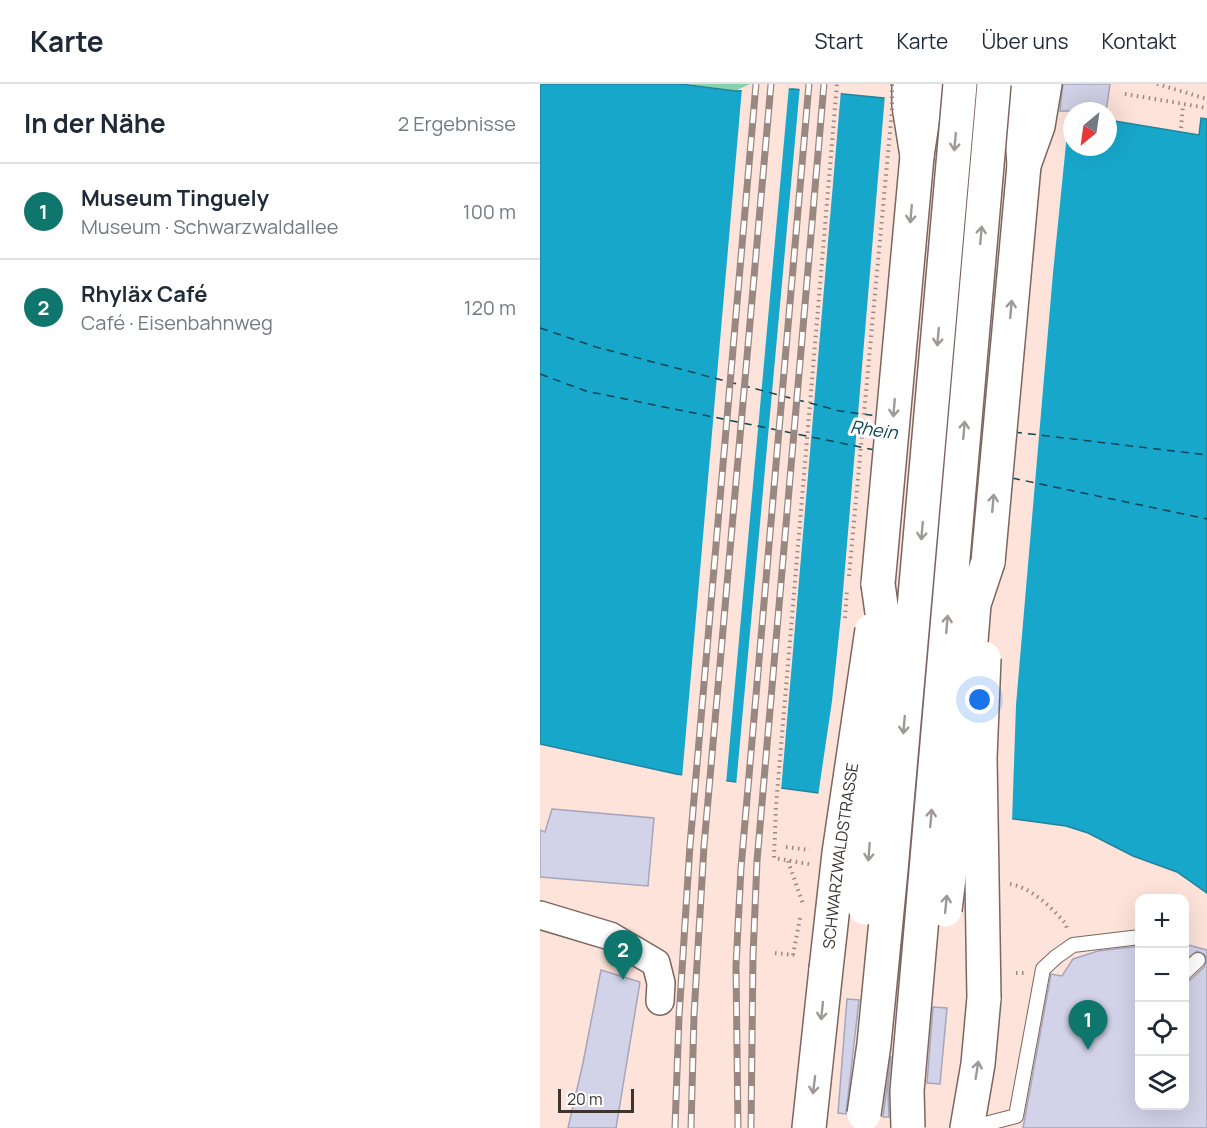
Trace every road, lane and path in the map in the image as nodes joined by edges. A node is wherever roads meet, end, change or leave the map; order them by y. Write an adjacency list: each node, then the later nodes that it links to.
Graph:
1 (837, 84): 22 (path)
2 (892, 84): 19 (path, bridge)
3 (909, 84): 15 (main road)
4 (928, 84): 15 (main road)
5 (960, 84): 35 (main road, one-way to 35, bridge)
6 (994, 84): 37 (main road, one-way to 6, bridge)
7 (1026, 84): 16 (main road)
8 (1045, 84): 16 (main road)
9 (1156, 84): 11 (path)
10 (1125, 94): 12 (path)
11 (1207, 99)
12 (1184, 104): 13 (path); 14 (path)
13 (1207, 108)
14 (1181, 128)
15 (917, 156): 18 (main road, one-way to 18)
16 (1024, 165): 17 (main road, one-way to 16)
17 (988, 561): 38 (main road, one-way to 17, bridge); 39 (main road, one-way to 17, bridge)
18 (878, 584): 31 (main road, SCHWARZWALDSTRASSE, bridge); 35 (main road, one-way to 35, bridge)
19 (844, 627)
20 (815, 848): 21 (path)
21 (813, 859)
22 (788, 861): 23 (path); 25 (path)
23 (812, 865)
24 (1017, 886): 29 (path)
25 (803, 904)
26 (540, 915): 34 (street)
27 (796, 934): 31 (path)
28 (1135, 938): 29 (lane)
29 (1073, 945): 39 (lane)
30 (775, 953): 31 (path)
31 (805, 960): 36 (main road, SCHWARZWALDSTRASSE, one-way to 36)
32 (1198, 960): 33 (lane)
33 (1189, 969)
34 (660, 1001)
35 (863, 1121)
36 (809, 1128)
37 (908, 1128)
38 (916, 1128)
39 (969, 1128)

